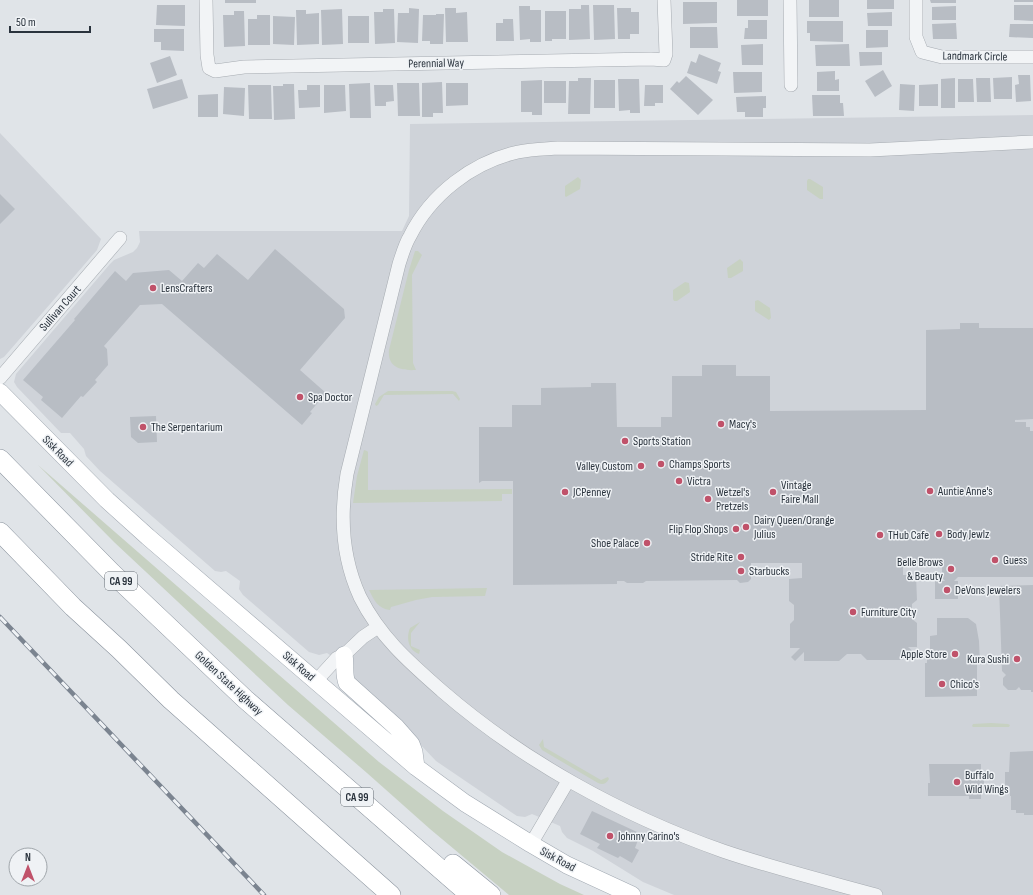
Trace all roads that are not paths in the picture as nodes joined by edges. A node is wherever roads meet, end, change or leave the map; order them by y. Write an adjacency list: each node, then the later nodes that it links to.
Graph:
1 (206, 0): 2 (street, Perennial Way)
2 (664, 0)
3 (790, 0): 6 (street)
4 (916, 0): 5 (street, Landmark Circle)
5 (1033, 57)
6 (791, 85)
7 (1033, 142): 13 (street)
8 (120, 238): 9 (street, Sullivan Court)
9 (0, 378)
10 (0, 392): 15 (main road, Sisk Road)
11 (0, 459): 16 (highway, Golden State Highway / CA 99)
12 (0, 532): 17 (highway)
13 (378, 627): 14 (street); 19 (street)
14 (344, 655): 15 (street); 18 (main road)
15 (316, 681): 18 (main road, Sisk Road)
16 (245, 699): 23 (highway, Golden State Highway / CA 99); 24 (highway)
17 (171, 700): 21 (highway); 22 (highway)
18 (416, 767): 20 (main road, Sisk Road)
19 (568, 781): 20 (street); 26 (street)
20 (531, 844): 25 (main road, Sisk Road)
21 (372, 895)
22 (391, 895)
23 (470, 895)
24 (491, 895)
25 (632, 895)
26 (876, 895)

